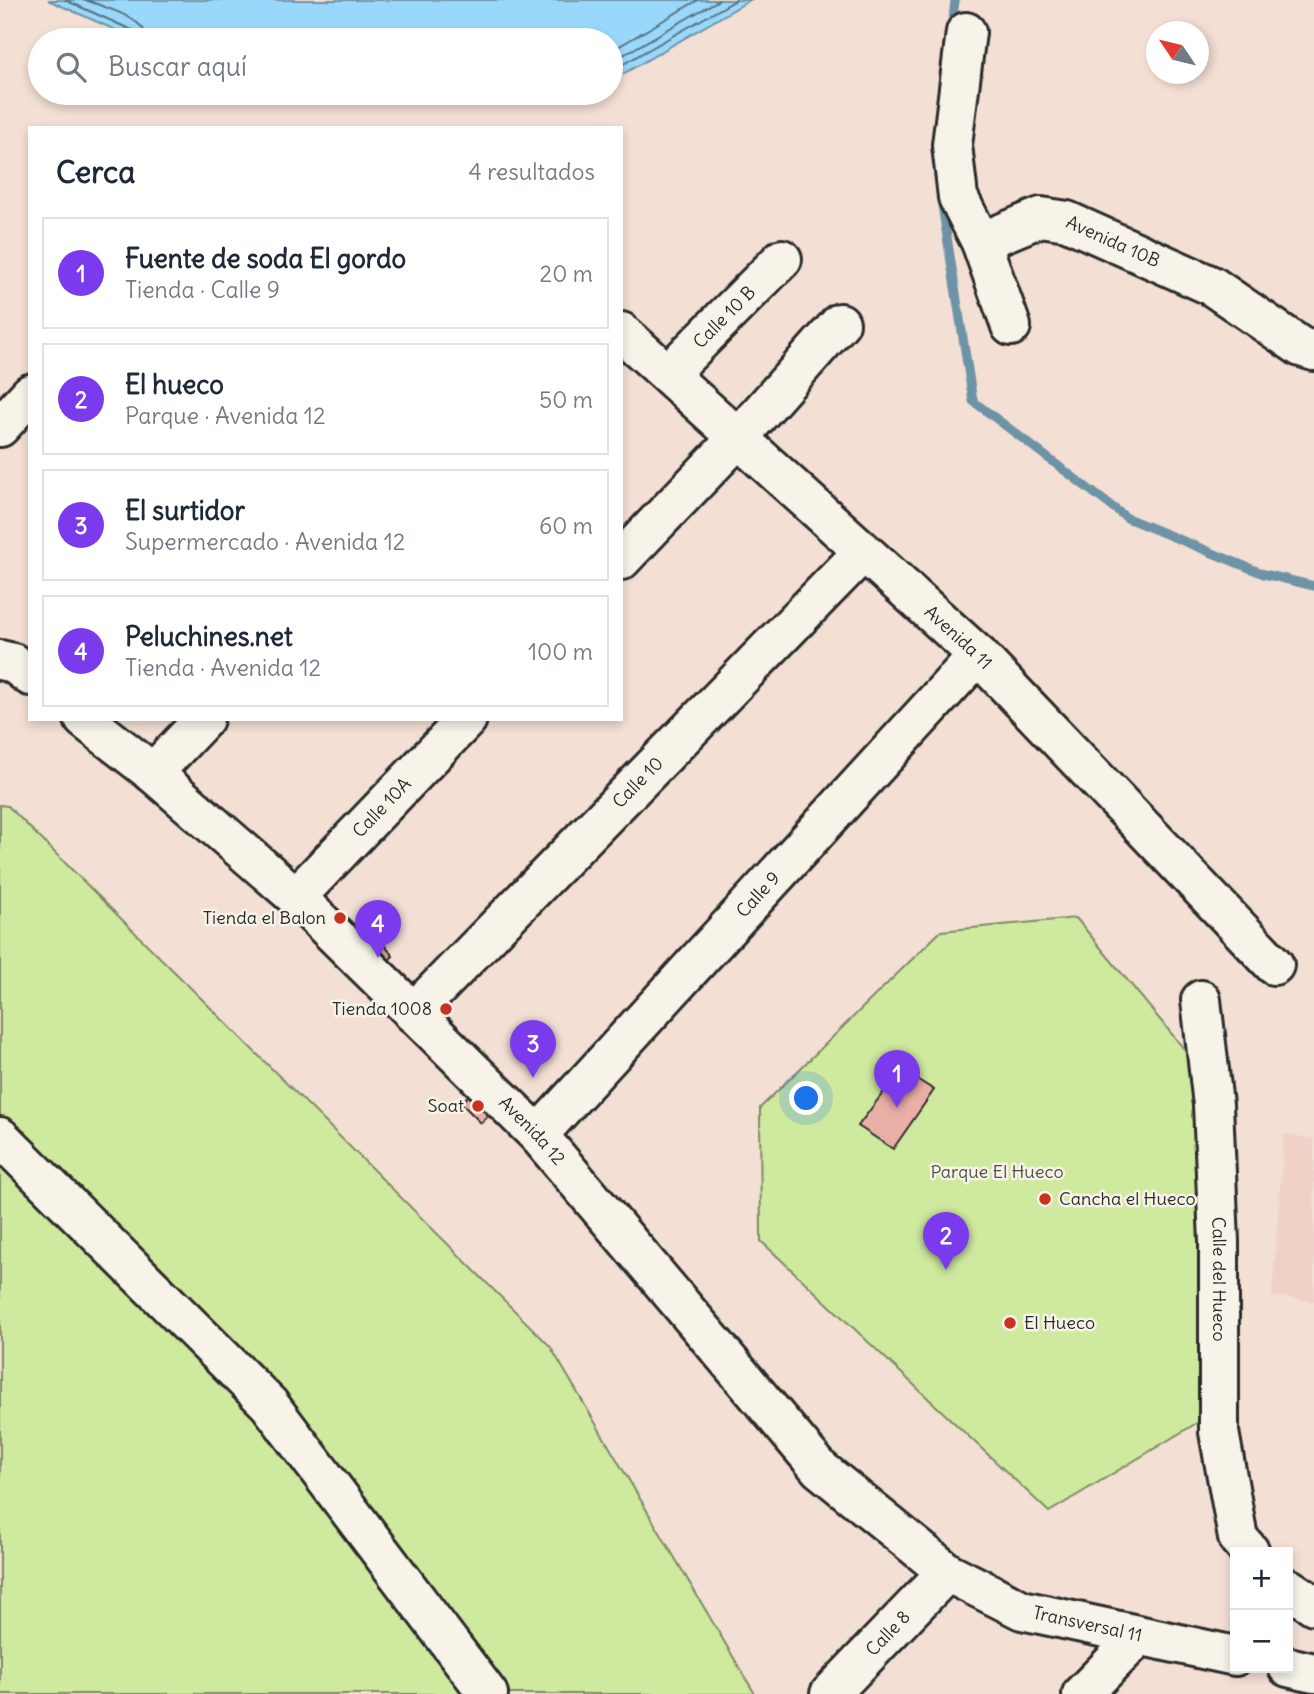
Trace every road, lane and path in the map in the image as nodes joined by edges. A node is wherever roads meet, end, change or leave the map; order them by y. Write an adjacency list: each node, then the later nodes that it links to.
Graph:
1 (966, 32): 2 (street)
2 (981, 242): 5 (street); 7 (street, Avenida 10B)
3 (782, 259): 8 (street, Calle 10 B)
4 (840, 323): 11 (street)
5 (1011, 326)
6 (623, 334): 8 (street, Avenida 11)
7 (1314, 351)
8 (668, 374): 11 (street, Avenida 11)
9 (28, 396): 10 (street)
10 (0, 427)
11 (737, 439): 12 (street, Avenida 11); 13 (street)
12 (862, 553): 14 (street, Avenida 11); 22 (street, Calle 10)
13 (623, 558)
14 (978, 655): 20 (street, Avenida 11); 23 (street, Calle 9)
15 (87, 721): 18 (street, Avenida 12)
16 (202, 721): 18 (street)
17 (465, 721): 19 (street, Calle 10A)
18 (153, 773): 19 (street, Avenida 12)
19 (296, 897): 22 (street, Avenida 12)
20 (1274, 965)
21 (1201, 1000): 25 (street, Calle del Hueco)
22 (413, 1013): 23 (street, Avenida 12)
23 (538, 1135): 26 (street, Avenida 12)
24 (0, 1137): 33 (street)
25 (1246, 1547)
26 (947, 1572): 29 (street, Transversal 11); 34 (street, Calle 8)
27 (1293, 1591): 28 (street)
28 (1314, 1605)
29 (1139, 1636): 30 (street, Transversal 11); 35 (street)
30 (1230, 1655)
31 (1293, 1668): 32 (street)
32 (1314, 1673)
33 (488, 1694)
34 (831, 1694)
35 (1082, 1694)

